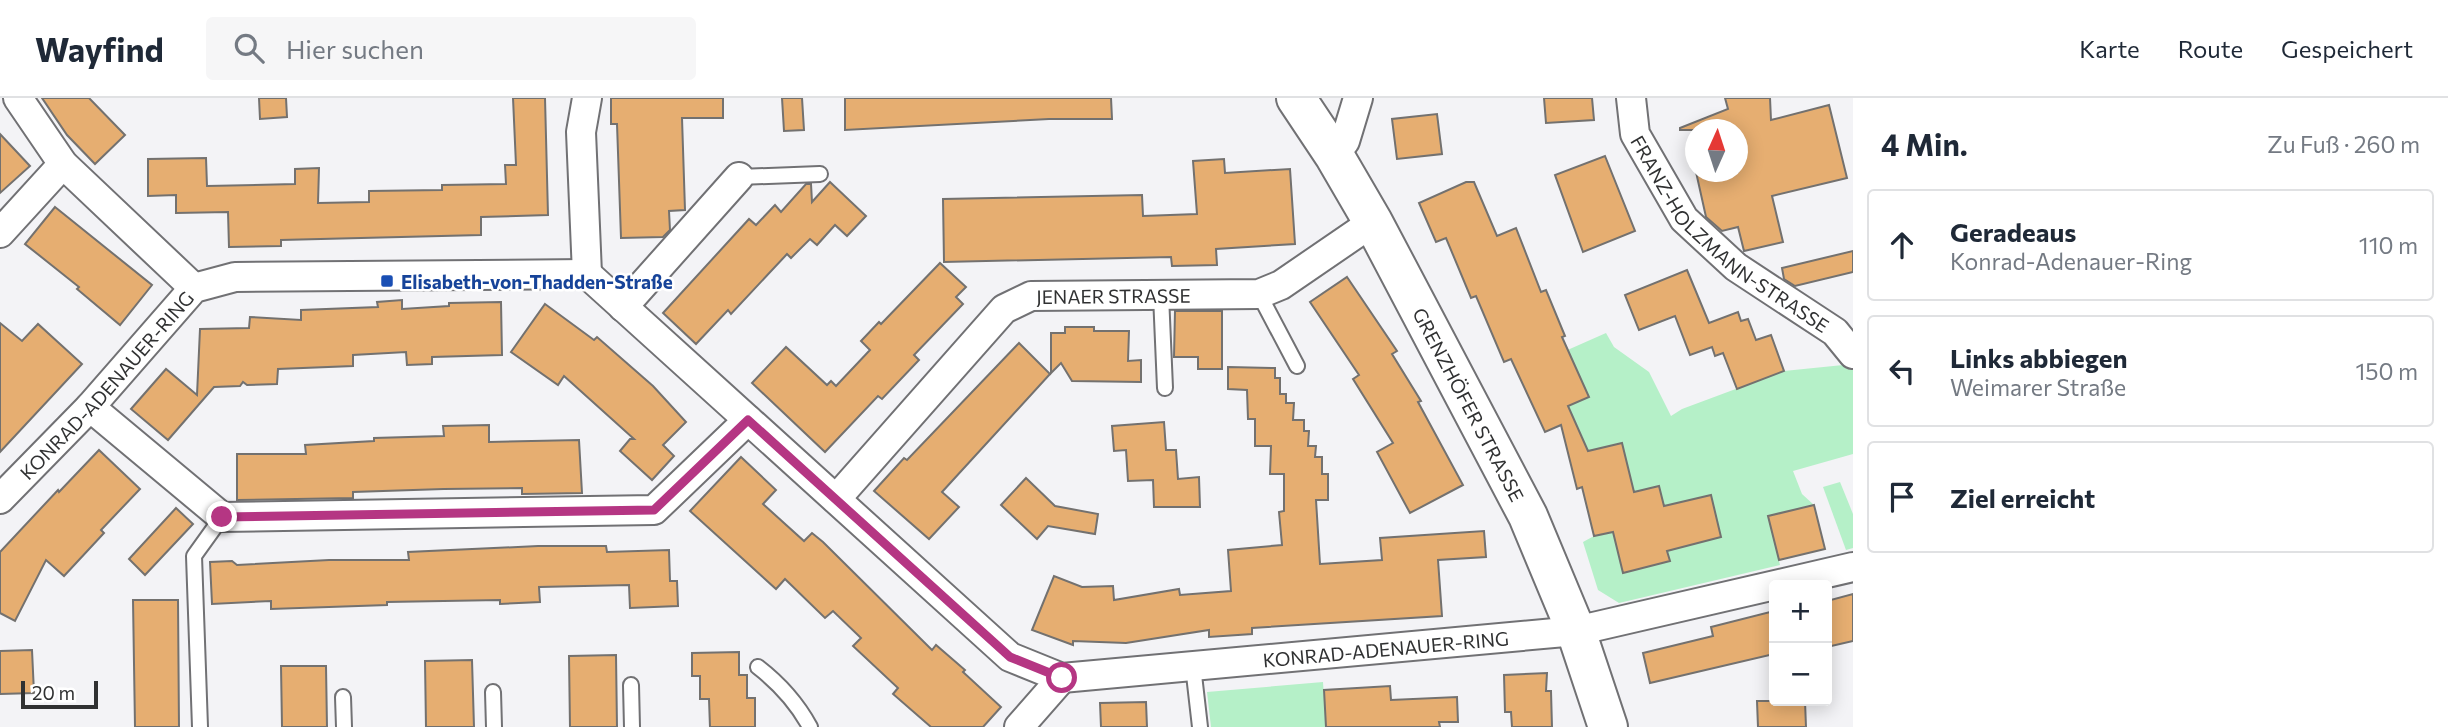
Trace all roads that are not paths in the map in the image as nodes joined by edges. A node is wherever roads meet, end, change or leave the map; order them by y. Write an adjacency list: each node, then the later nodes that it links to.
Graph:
1 (18, 98): 7 (street)
2 (587, 98): 12 (street)
3 (1296, 98): 6 (street, GRENZHÖFER STRASSE)
4 (1357, 98): 6 (street)
5 (1631, 98): 17 (street, FRANZ-HOLZMANN-STRASSE)
6 (1334, 155): 10 (street, GRENZHÖFER STRASSE)
7 (63, 164): 11 (street); 13 (street)
8 (820, 174): 9 (lane)
9 (738, 177): 16 (street)
10 (1373, 222): 14 (street, JENAER STRASSE); 26 (street, GRENZHÖFER STRASSE)
11 (0, 233)
12 (587, 274): 13 (street, KONRAD-ADENAUER-RING); 16 (street, KONRAD-ADENAUER-RING)
13 (194, 288): 20 (street, KONRAD-ADENAUER-RING)
14 (1259, 294): 15 (street, JENAER STRASSE); 18 (lane)
15 (1161, 295): 19 (lane); 23 (street, JENAER STRASSE)
16 (623, 307): 21 (street, KONRAD-ADENAUER-RING)
17 (1853, 354)
18 (1297, 366)
19 (1165, 388)
20 (90, 407): 22 (street, KONRAD-ADENAUER-RING); 24 (street)
21 (748, 420): 23 (street, KONRAD-ADENAUER-RING); 24 (street)
22 (0, 499)
23 (836, 499): 29 (street, KONRAD-ADENAUER-RING)
24 (222, 517): 33 (lane)
25 (1853, 567): 26 (street, KONRAD-ADENAUER-RING)
26 (1576, 631): 27 (street, KONRAD-ADENAUER-RING); 40 (street, GRENZHÖFER STRASSE)
27 (1193, 666): 29 (street, KONRAD-ADENAUER-RING); 39 (lane)
28 (758, 667): 37 (lane)
29 (1062, 678): 38 (street)
30 (631, 685): 36 (lane)
31 (493, 692): 35 (lane)
32 (343, 697): 34 (lane)
33 (200, 727)
34 (344, 727)
35 (494, 727)
36 (632, 727)
37 (810, 727)
38 (1019, 727)
39 (1200, 727)
40 (1608, 727)

